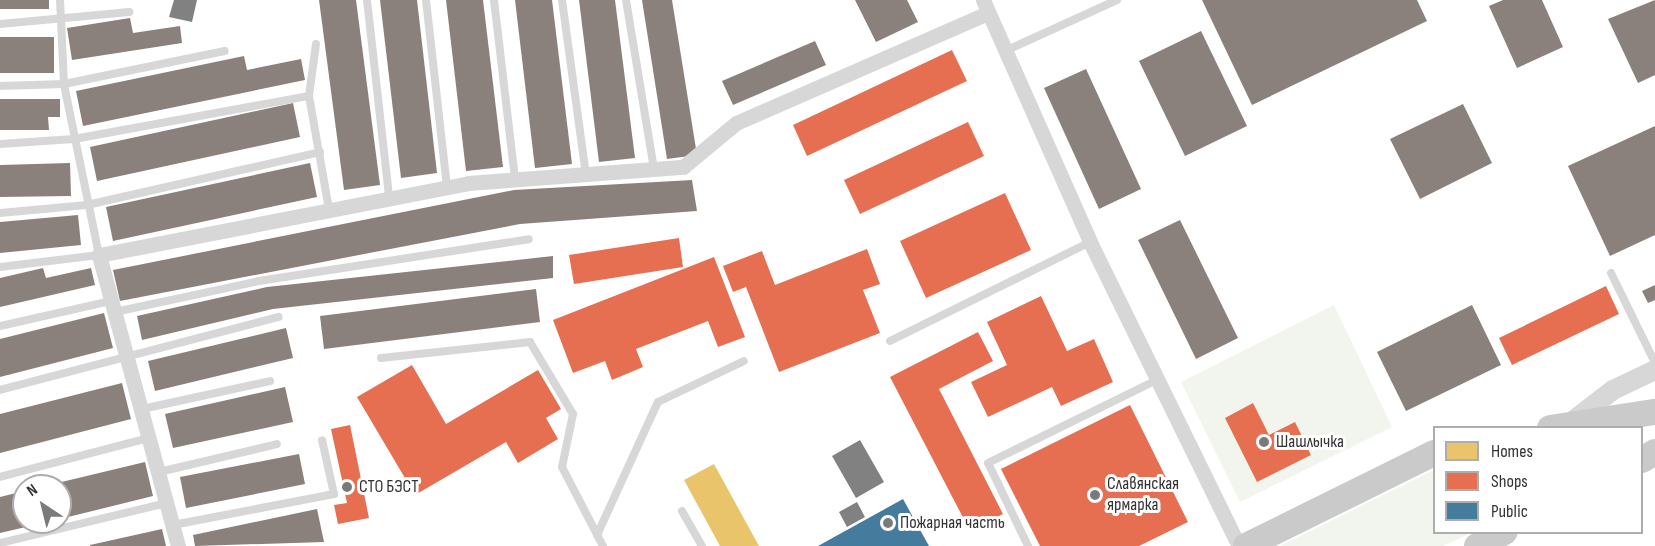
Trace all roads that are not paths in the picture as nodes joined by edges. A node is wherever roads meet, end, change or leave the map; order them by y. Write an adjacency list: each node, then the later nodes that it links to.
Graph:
1 (60, 0): 10 (lane)
2 (367, 0): 25 (lane)
3 (426, 0): 24 (lane)
4 (494, 0): 23 (lane)
5 (562, 0): 22 (lane)
6 (626, 0): 21 (lane)
7 (1117, 0): 14 (lane)
8 (985, 7): 14 (street); 21 (street)
9 (129, 12): 10 (lane)
10 (60, 22): 11 (lane); 15 (lane)
11 (0, 24)
12 (316, 44): 17 (lane)
13 (225, 51): 15 (lane)
14 (1004, 51): 30 (street)
15 (64, 84): 16 (lane); 18 (lane)
16 (0, 86)
17 (309, 96): 18 (lane); 20 (lane)
18 (74, 140): 19 (lane); 26 (lane)
19 (0, 144)
20 (320, 152): 26 (lane); 27 (lane)
21 (654, 170): 22 (street)
22 (586, 175): 23 (street)
23 (515, 180): 24 (street)
24 (447, 187): 25 (street)
25 (389, 197): 27 (street)
26 (87, 205): 28 (lane); 31 (lane)
27 (329, 209): 31 (street)
28 (0, 213)
29 (529, 239): 34 (lane)
30 (1090, 242): 37 (lane); 43 (street)
31 (99, 255): 32 (lane); 34 (street)
32 (0, 267)
33 (1611, 273): 41 (lane)
34 (113, 306): 36 (lane); 38 (street)
35 (279, 317): 38 (lane)
36 (0, 326)
37 (890, 341)
38 (127, 354): 45 (lane); 46 (street)
39 (381, 358): 59 (lane)
40 (744, 361): 59 (lane)
41 (1655, 363)
42 (1655, 370): 48 (street)
43 (1157, 380): 65 (lane); 66 (street)
44 (270, 381): 46 (lane)
45 (0, 390)
46 (142, 409): 49 (street)
47 (1655, 412): 48 (main road)
48 (1560, 426)
49 (149, 438): 53 (street); 54 (lane)
50 (322, 440): 57 (lane)
51 (278, 444): 53 (lane)
52 (1433, 453): 67 (main road)
53 (159, 472): 55 (street)
54 (0, 477)
55 (167, 503): 57 (street); 61 (lane)
56 (682, 511): 64 (lane)
57 (173, 525): 62 (street)
58 (1501, 534): 60 (main road)
59 (597, 535): 63 (lane)
60 (1485, 541)
61 (0, 543)
62 (178, 546)
63 (603, 546)
64 (702, 546)
65 (1028, 546)
66 (1239, 546)
67 (1246, 546)

